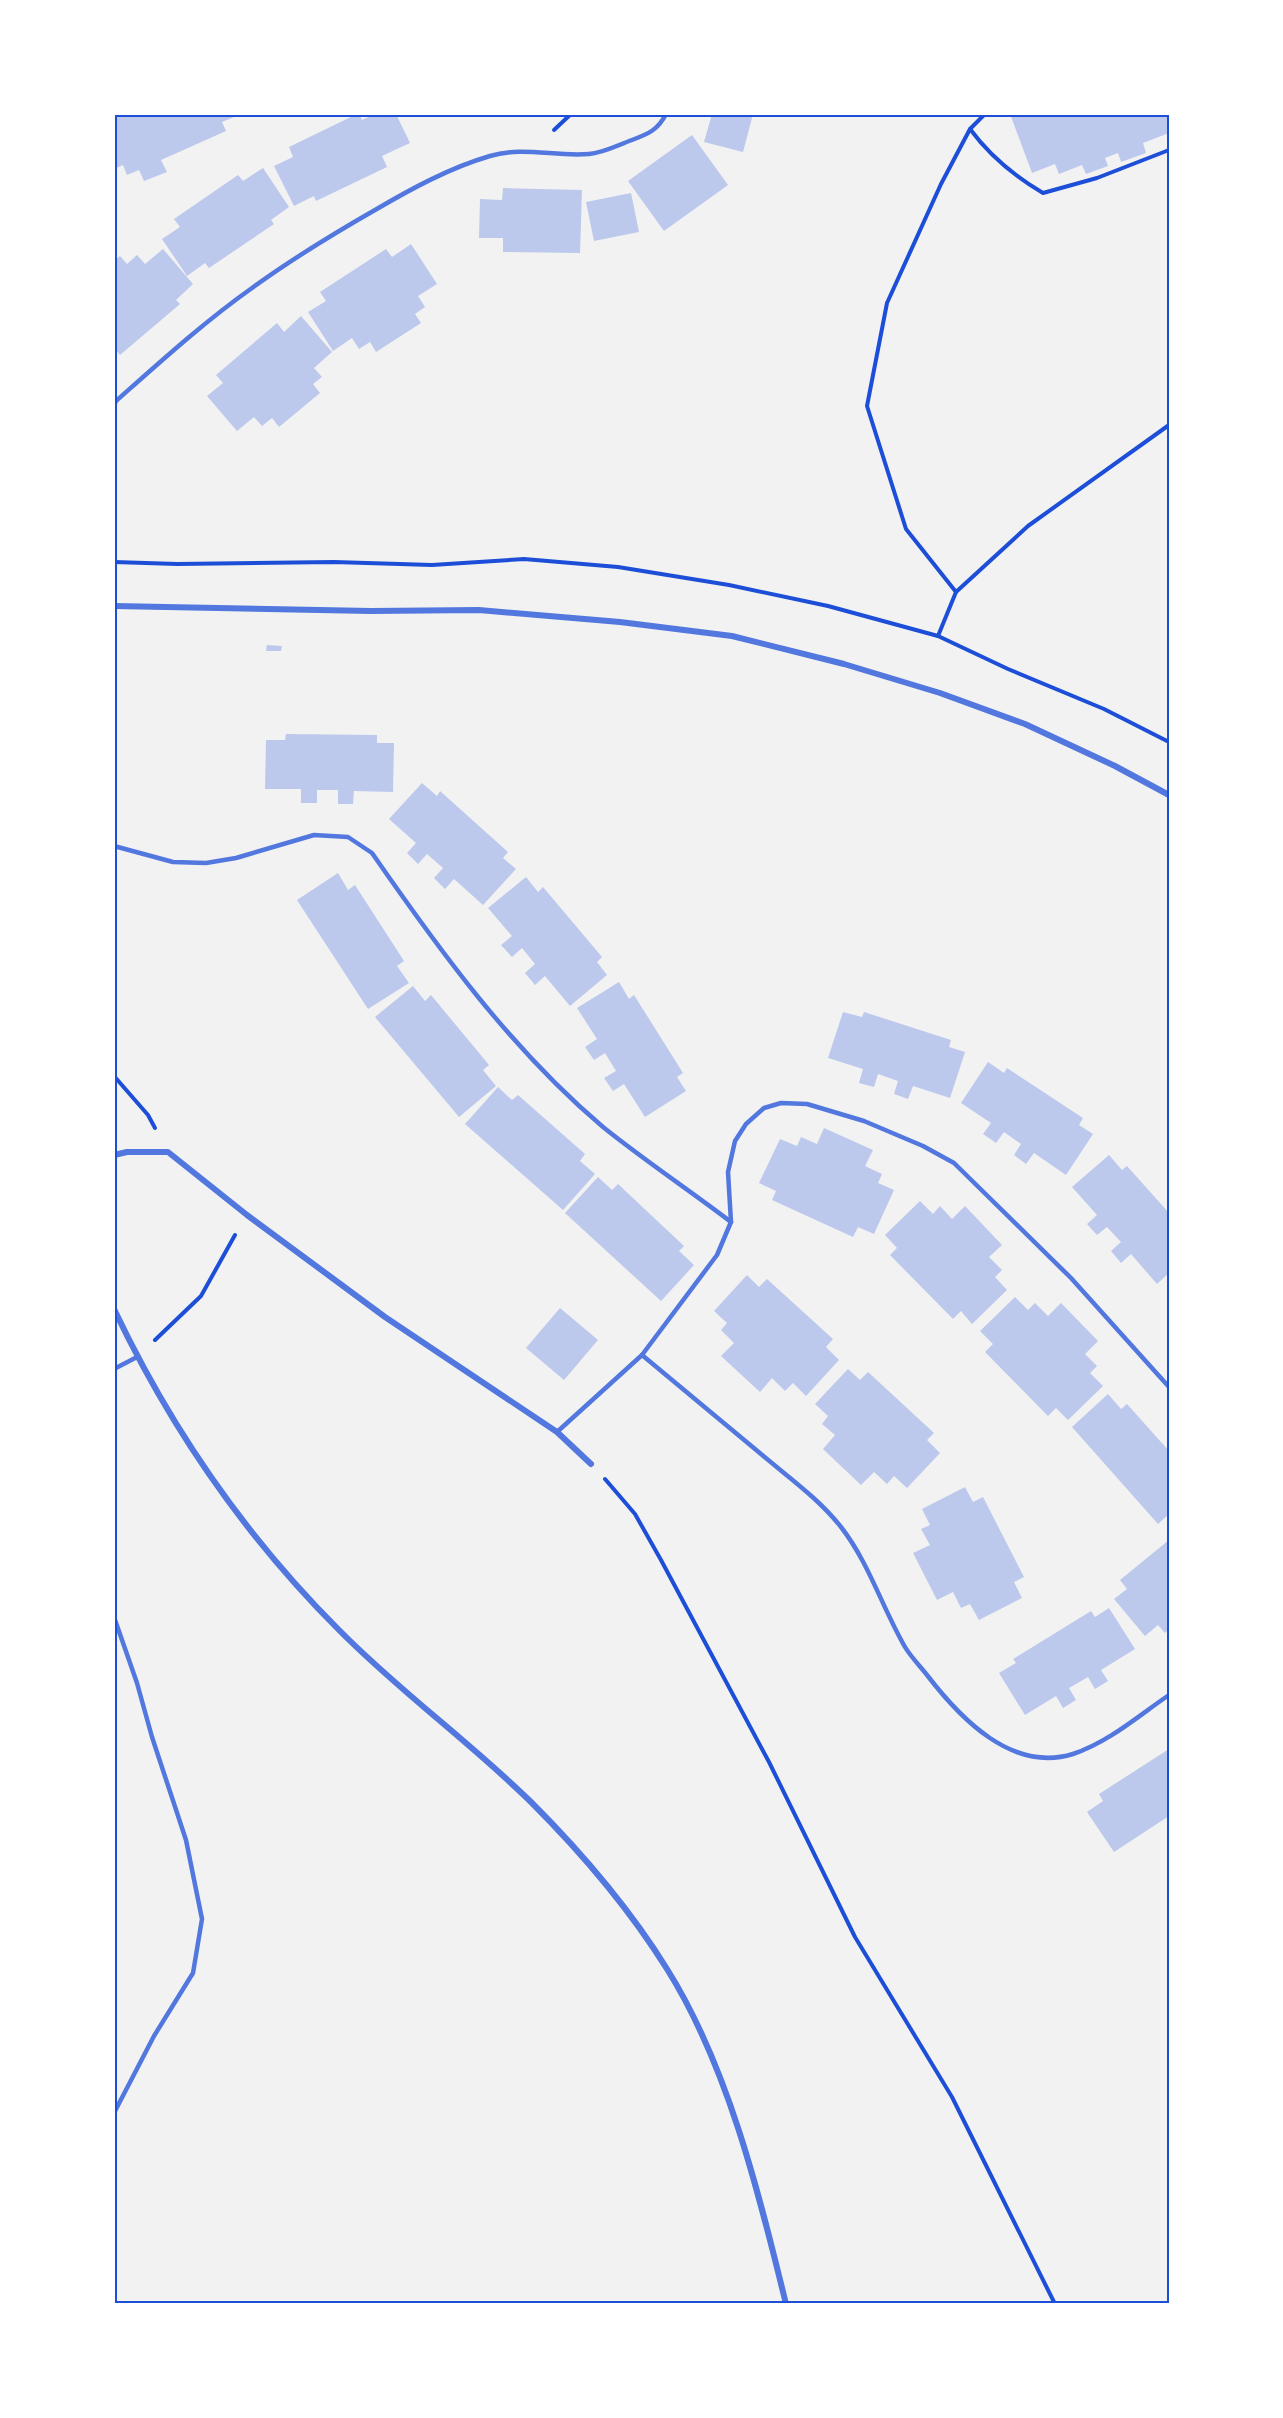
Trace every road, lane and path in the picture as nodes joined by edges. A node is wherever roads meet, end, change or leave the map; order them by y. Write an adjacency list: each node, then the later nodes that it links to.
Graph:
1 (666, 114): 5 (lane)
2 (985, 114): 3 (path)
3 (970, 129): 4 (path); 7 (path)
4 (1169, 150)
5 (114, 405)
6 (1169, 425): 7 (path)
7 (956, 592): 9 (path)
8 (114, 606): 10 (street)
9 (938, 636)
10 (1169, 795)
11 (114, 846): 16 (lane)
12 (114, 1076): 13 (path)
13 (168, 1152): 14 (street); 15 (street)
14 (114, 1155)
15 (247, 1215): 19 (path); 22 (street)
16 (731, 1222): 18 (lane); 21 (lane)
17 (114, 1309): 19 (street)
18 (642, 1355): 22 (lane); 25 (lane)
19 (137, 1357): 20 (lane); 27 (street)
20 (114, 1369)
21 (1169, 1387)
22 (557, 1432): 23 (street)
23 (591, 1464): 28 (path)
24 (114, 1617): 26 (lane)
25 (1169, 1695)
26 (114, 2113)
27 (786, 2304)
28 (1055, 2304)

